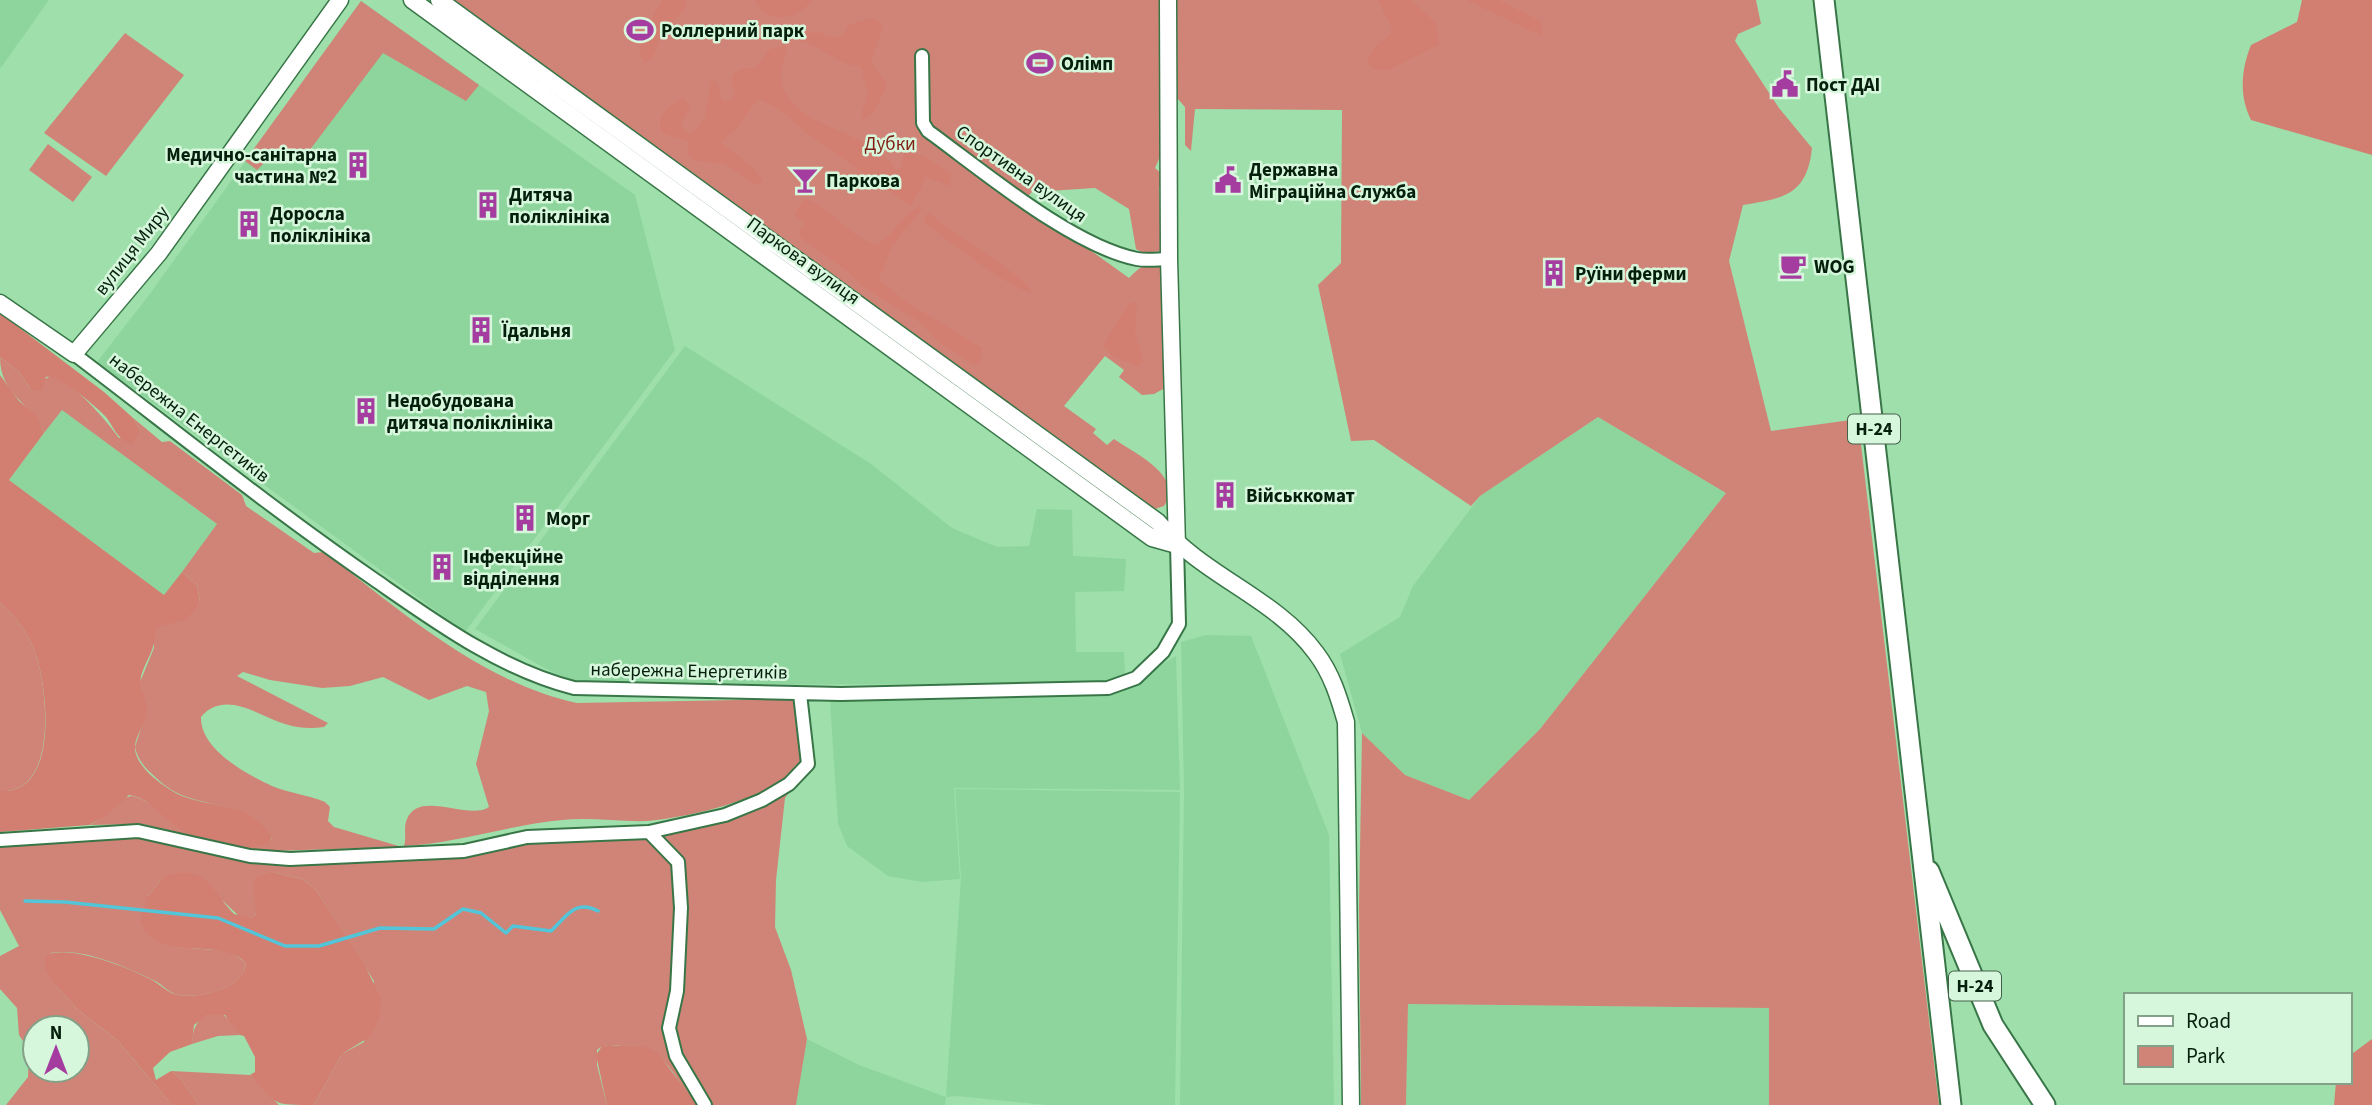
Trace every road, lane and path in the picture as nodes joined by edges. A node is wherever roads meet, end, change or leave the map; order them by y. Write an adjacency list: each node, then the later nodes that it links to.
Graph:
1 (340, 0): 9 (street, вулиця Миру)
2 (412, 0): 10 (street, Паркова вулиця)
3 (439, 0): 10 (street, Паркова вулиця)
4 (1168, 0): 7 (street)
5 (1824, 0): 14 (main road, Н-24)
6 (922, 56): 7 (street, Спортивна вулиця)
7 (1170, 259): 10 (street)
8 (0, 303): 9 (street, набережна Енергетиків)
9 (74, 354): 11 (street, набережна Енергетиків)
10 (1177, 545): 11 (street, набережна Енергетиків); 16 (street)
11 (800, 694): 12 (street)
12 (649, 832): 13 (street); 15 (street)
13 (0, 840)
14 (1922, 858): 17 (main road); 18 (main road, Н-24)
15 (705, 1105)
16 (1351, 1105)
17 (1951, 1105)
18 (2045, 1105)

